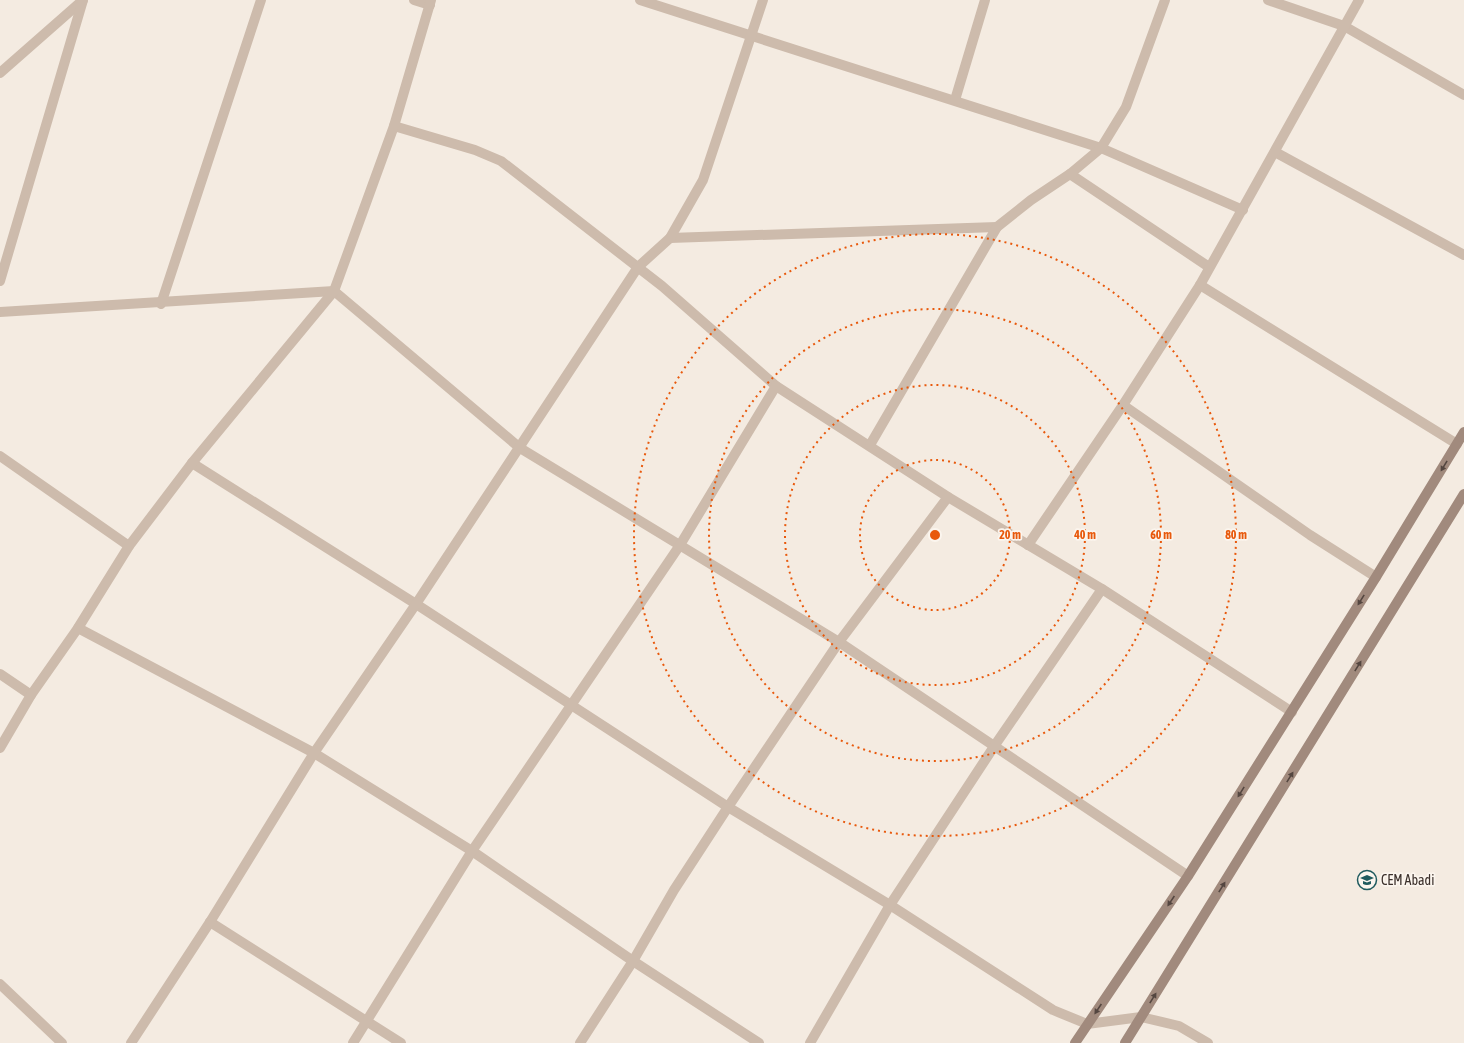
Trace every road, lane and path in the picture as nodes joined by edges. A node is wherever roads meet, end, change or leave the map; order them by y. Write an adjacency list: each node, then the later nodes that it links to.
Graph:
1 (261, 0): 29 (street)
2 (414, 0): 10 (street)
3 (640, 0): 12 (street)
4 (763, 0): 12 (street)
5 (985, 0): 15 (street)
6 (1165, 0): 17 (street)
7 (1268, 0): 11 (street)
8 (1359, 0): 11 (street)
9 (78, 2): 13 (street); 26 (street)
10 (430, 3): 16 (street)
11 (1344, 26): 14 (street); 18 (street)
12 (751, 36): 15 (street); 22 (street)
13 (0, 73)
14 (1464, 95)
15 (955, 100): 17 (street)
16 (394, 126): 24 (street); 28 (street)
17 (1101, 148): 19 (street); 20 (street)
18 (1275, 152): 20 (street); 23 (street)
19 (1070, 174): 21 (street); 25 (street)
20 (1243, 210): 25 (street)
21 (997, 227): 22 (street); 35 (street)
22 (670, 238): 24 (street)
23 (1464, 256)
24 (638, 267): 31 (street); 36 (street)
25 (1209, 267): 27 (street)
26 (0, 281)
27 (1200, 285): 32 (street); 34 (street)
28 (334, 291): 29 (street); 36 (street); 38 (street)
29 (161, 304): 30 (street)
30 (0, 312)
31 (776, 386): 35 (street); 41 (street)
32 (1123, 406): 43 (street); 44 (street)
33 (1464, 432): 34 (main road)
34 (1457, 444): 44 (main road, one-way to 44)
35 (870, 445): 40 (street)
36 (520, 448): 41 (street); 46 (street)
37 (0, 456): 42 (street)
38 (192, 463): 42 (street); 46 (street)
39 (1464, 494): 63 (main road, one-way to 39)
40 (948, 497): 43 (street); 48 (street)
41 (680, 545): 48 (street); 51 (street)
42 (129, 546): 47 (street)
43 (1028, 546): 45 (street)
44 (1376, 577): 52 (main road, one-way to 52)
45 (1102, 589): 52 (street); 53 (street)
46 (416, 604): 51 (street); 55 (street)
47 (78, 628): 50 (street); 55 (street)
48 (839, 642): 53 (street); 56 (street)
49 (0, 674): 50 (street)
50 (31, 695): 54 (street)
51 (569, 705): 56 (street); 57 (street)
52 (1292, 712): 58 (main road, one-way to 58)
53 (995, 745): 58 (street); 59 (street)
54 (0, 748)
55 (314, 753): 57 (street); 60 (street)
56 (728, 807): 59 (street); 61 (street)
57 (472, 851): 61 (street); 64 (street)
58 (1188, 876): 65 (main road, one-way to 65)
59 (890, 905): 65 (street); 72 (street)
60 (210, 922): 64 (street); 67 (street)
61 (633, 961): 70 (street); 71 (street)
62 (0, 984): 66 (street)
63 (1142, 1017): 65 (street); 74 (main road); 75 (street)
64 (367, 1022): 68 (street); 69 (street)
65 (1088, 1024): 73 (main road)
66 (62, 1043)
67 (131, 1043)
68 (353, 1043)
69 (402, 1043)
70 (580, 1043)
71 (759, 1043)
72 (810, 1043)
73 (1075, 1043)
74 (1125, 1043)
75 (1208, 1043)

